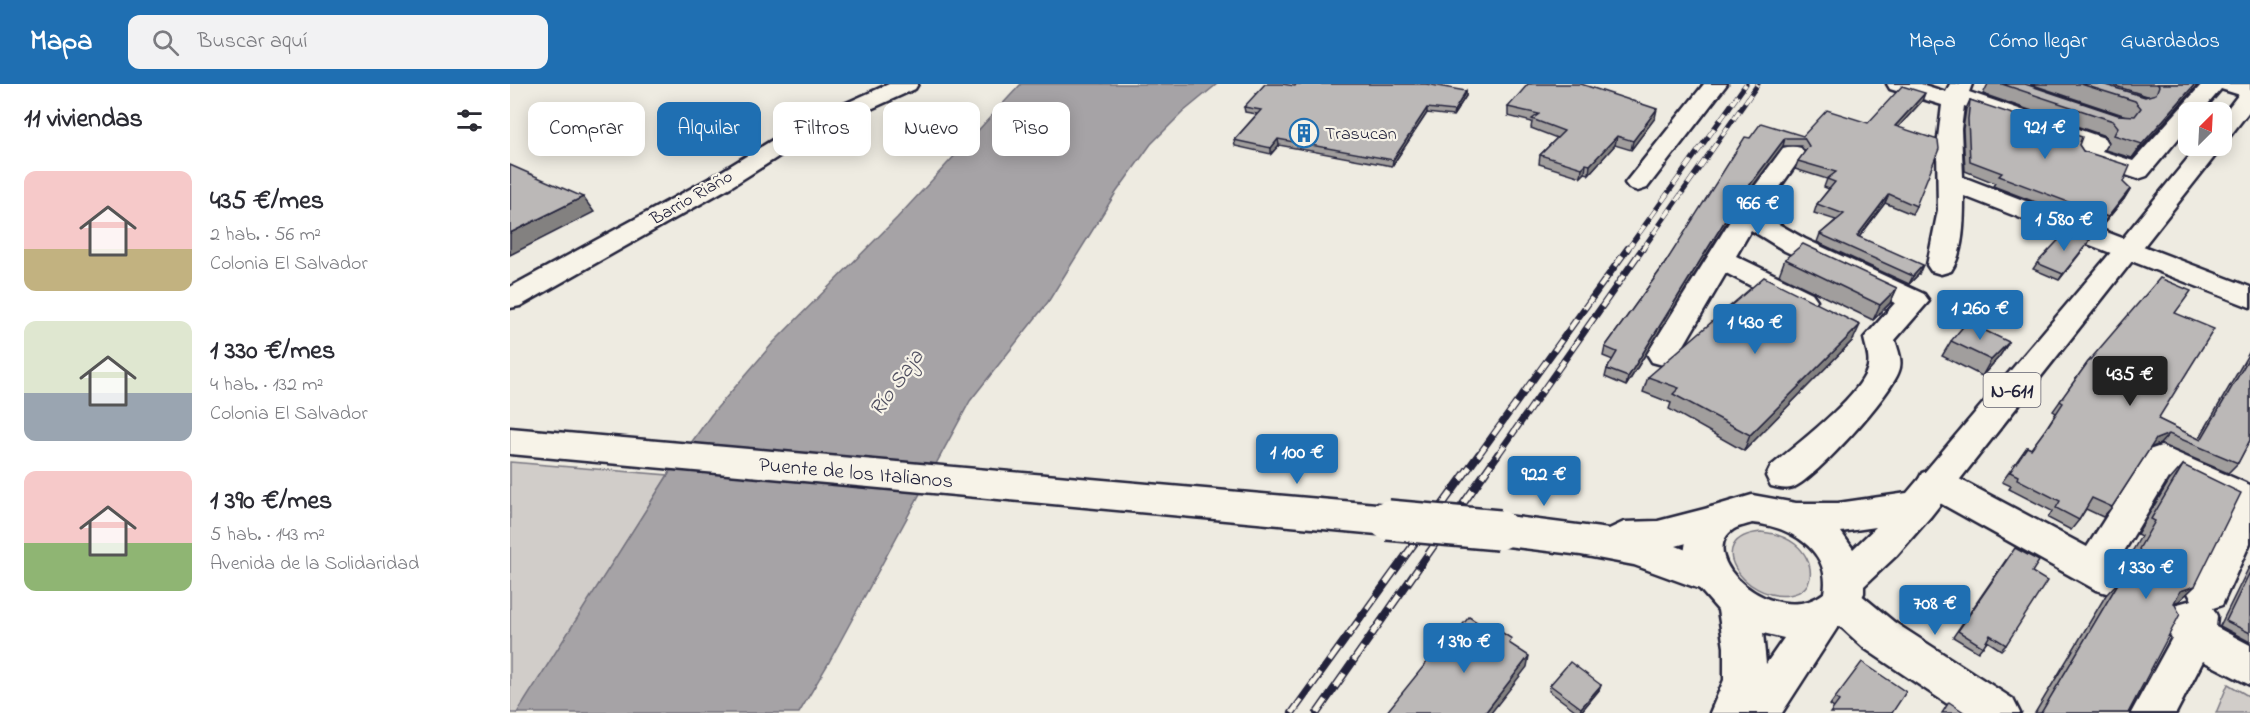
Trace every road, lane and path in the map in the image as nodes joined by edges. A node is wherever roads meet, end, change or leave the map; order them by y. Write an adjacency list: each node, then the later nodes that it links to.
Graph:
1 (907, 84): 21 (main road, Barrio Riaño)
2 (1716, 84): 14 (main road)
3 (1898, 84): 7 (main road)
4 (2214, 84): 8 (main road)
5 (2227, 84): 6 (main road)
6 (2250, 93): 9 (main road)
7 (1956, 94): 10 (main road); 13 (main road)
8 (2198, 102)
9 (2232, 117)
10 (2178, 126)
11 (1791, 153): 15 (main road)
12 (2202, 156): 17 (main road, N-611)
13 (1949, 181): 17 (main road); 19 (main road)
14 (1638, 183)
15 (1746, 216): 16 (main road); 18 (main road)
16 (1795, 245): 18 (main road); 25 (main road)
17 (2128, 250): 20 (main road); 26 (main road, N-611)
18 (1730, 264): 22 (main road); 23 (main road)
19 (1941, 265)
20 (2250, 298)
21 (510, 299)
22 (1825, 311)
23 (1663, 354)
24 (510, 441): 30 (main road, Puente de los Italianos, bridge)
25 (1784, 476)
26 (1927, 494): 27 (main road); 28 (main road); 32 (main road, N-611)
27 (2250, 502): 33 (main road)
28 (1796, 518): 29 (main road); 32 (main road)
29 (1716, 521): 30 (main road); 31 (main road)
30 (1583, 538): 31 (main road)
31 (1724, 590): 32 (main road); 35 (main road)
32 (1836, 598): 36 (main road, N-611); 37 (main road)
33 (2194, 615): 34 (main road); 38 (main road)
34 (2250, 666)
35 (1732, 713)
36 (1751, 713)
37 (1998, 713)
38 (2153, 713)

